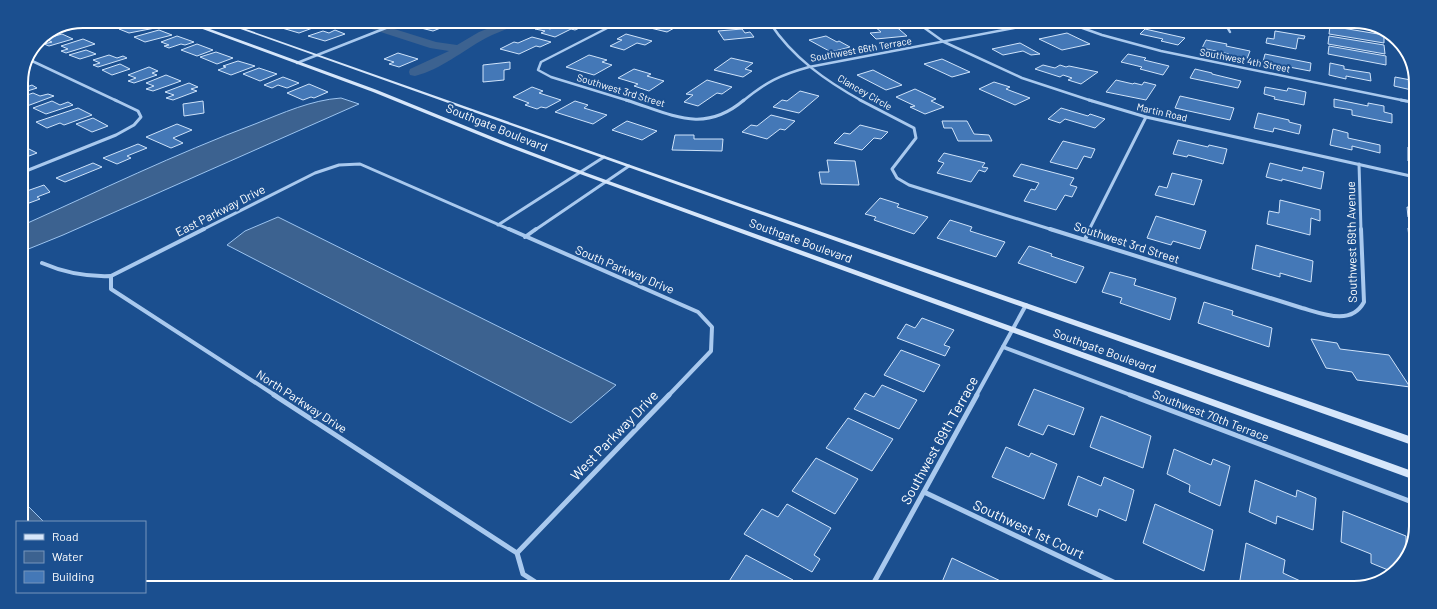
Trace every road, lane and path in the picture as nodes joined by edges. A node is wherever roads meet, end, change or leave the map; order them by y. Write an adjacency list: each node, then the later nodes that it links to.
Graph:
1 (202, 28): 14 (main road, Southgate Boulevard)
2 (237, 28): 12 (main road, Southgate Boulevard)
3 (388, 28): 12 (street)
4 (607, 28): 18 (street, Southwest 3rd Street)
5 (772, 28): 15 (street, Clancey Circle)
6 (925, 28): 11 (street, Martin Road)
7 (1015, 28): 11 (street, Southwest 66th Terrace)
8 (1082, 28): 16 (street, Southwest 4th Street)
9 (1228, 28): 10 (street)
10 (1230, 32)
11 (944, 42): 15 (street, Southwest 66th Terrace); 17 (street, Martin Road)
12 (316, 55): 14 (street); 19 (main road, Southgate Boulevard)
13 (33, 61): 23 (street)
14 (297, 63): 24 (main road, Southgate Boulevard)
15 (807, 66): 18 (street, Southwest 66th Terrace); 26 (street, Clancey Circle)
16 (1409, 102)
17 (1146, 117): 21 (street, Martin Road); 30 (street)
18 (704, 121)
19 (604, 157): 22 (main road, Southgate Boulevard); 24 (street)
20 (339, 164): 28 (street, South Parkway Drive); 32 (street, East Parkway Drive)
21 (1359, 164): 25 (street, Martin Road); 34 (street, Southwest 69th Avenue)
22 (629, 166): 27 (street); 33 (main road, Southgate Boulevard)
23 (28, 170)
24 (582, 173): 27 (main road, Southgate Boulevard); 28 (street)
25 (1409, 176)
26 (897, 178): 30 (street, Southwest 3rd Street)
27 (608, 182): 29 (street); 36 (main road, Southgate Boulevard)
28 (498, 225): 29 (street, South Parkway Drive)
29 (525, 237): 35 (street, South Parkway Drive)
30 (1085, 239): 34 (street, Southwest 3rd Street)
31 (42, 263): 32 (street)
32 (111, 276): 42 (street, North Parkway Drive)
33 (1026, 305): 36 (street, Southwest 69th Terrace); 38 (main road, Southgate Boulevard)
34 (1352, 315)
35 (712, 327): 42 (street, West Parkway Drive)
36 (1012, 329): 37 (street, Southwest 69th Terrace); 39 (main road, Southgate Boulevard)
37 (1003, 347): 40 (street, Southwest 69th Terrace); 41 (street, Southwest 70th Terrace)
38 (1409, 440)
39 (1409, 474)
40 (924, 492): 44 (street, Southwest 69th Terrace); 45 (street, Southwest 1st Court)
41 (1409, 501)
42 (517, 553): 43 (street)
43 (534, 581)
44 (875, 581)
45 (1111, 581)

